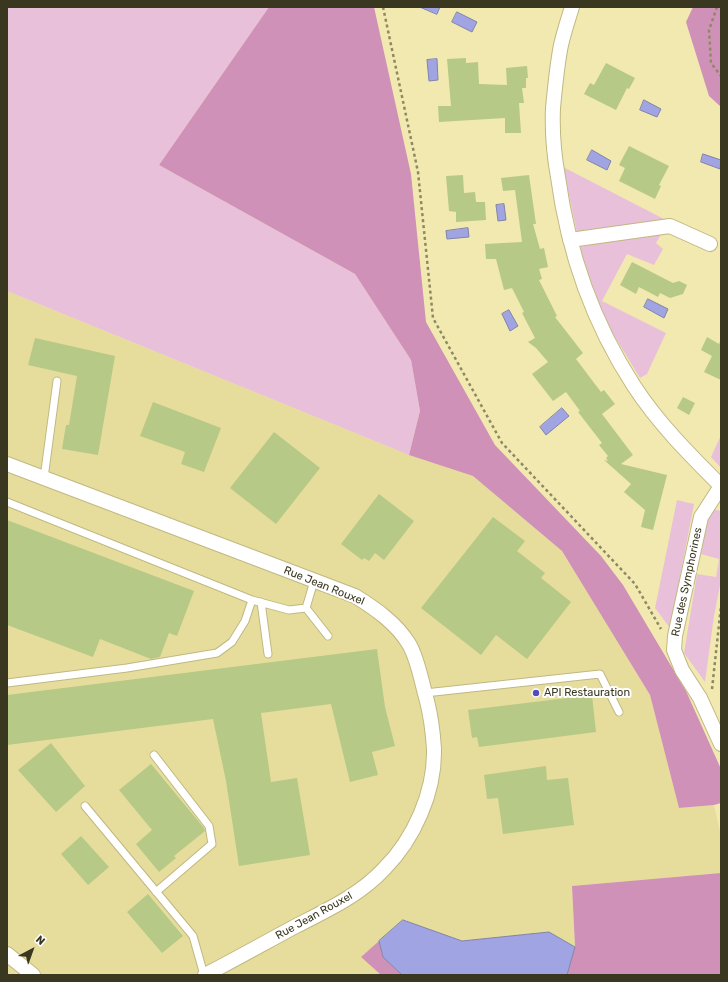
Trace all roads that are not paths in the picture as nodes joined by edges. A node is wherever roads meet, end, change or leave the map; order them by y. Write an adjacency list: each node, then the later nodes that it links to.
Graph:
1 (572, 7): 2 (street, Rue des Symphorines)
2 (570, 240): 3 (street); 7 (street, Rue des Symphorines)
3 (710, 244)
4 (57, 381): 6 (lane)
5 (7, 464): 6 (street, Rue Jean Rouxel)
6 (44, 478): 9 (street, Rue Jean Rouxel)
7 (721, 486): 18 (street, Rue des Symphorines)
8 (7, 502): 10 (lane)
9 (314, 581): 12 (lane); 16 (street, Rue Jean Rouxel)
10 (252, 600): 11 (lane); 15 (lane)
11 (261, 602): 12 (lane); 14 (lane)
12 (306, 608): 13 (lane)
13 (328, 636)
14 (268, 654)
15 (7, 683)
16 (425, 693): 17 (lane); 24 (street, Rue Jean Rouxel)
17 (619, 712)
18 (721, 744)
19 (154, 755): 21 (lane)
20 (85, 806): 21 (lane)
21 (156, 892): 24 (lane)
22 (7, 954): 23 (street)
23 (34, 975)
24 (205, 975)

